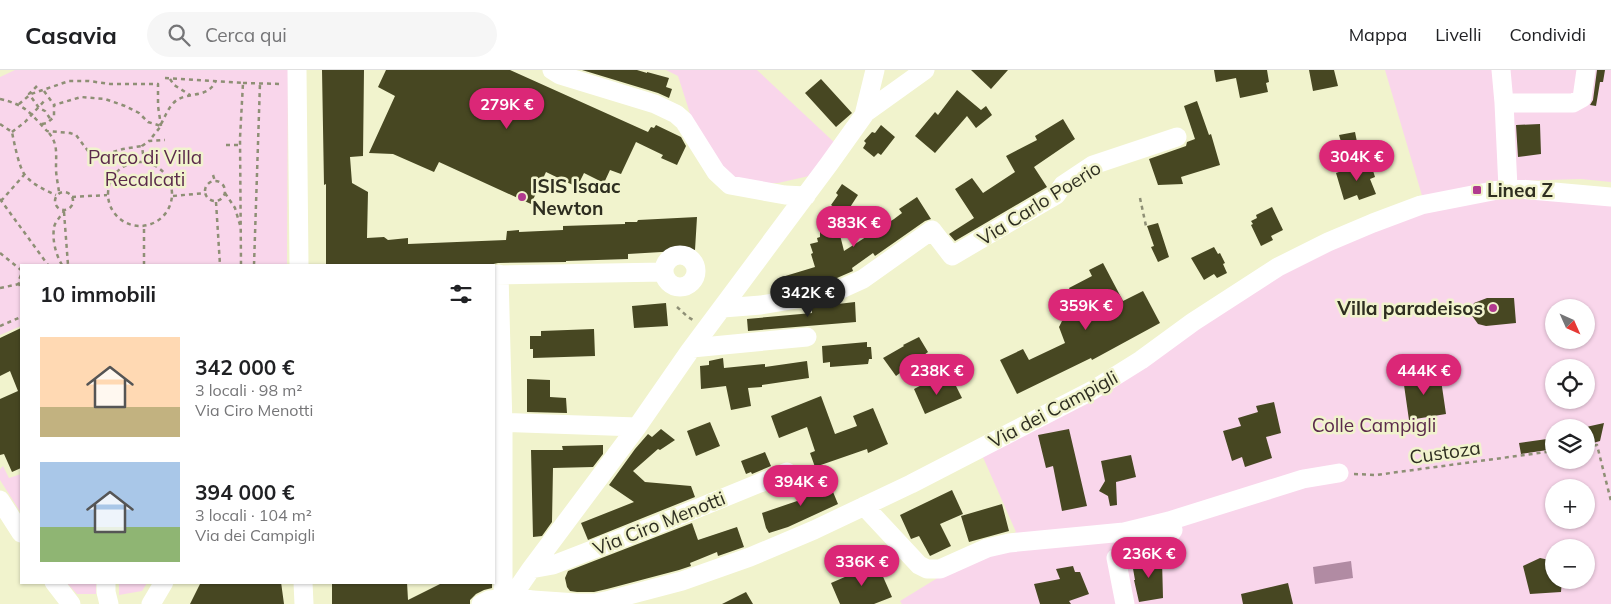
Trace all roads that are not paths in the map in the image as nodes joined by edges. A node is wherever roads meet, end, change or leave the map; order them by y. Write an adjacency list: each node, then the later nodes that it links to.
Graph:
1 (552, 70): 11 (street)
2 (875, 70): 8 (street)
3 (925, 70): 8 (street)
4 (1501, 70): 7 (street)
5 (1586, 70): 7 (street)
6 (293, 77): 13 (street)
7 (1504, 104): 10 (street)
8 (865, 113): 11 (street)
9 (1176, 137): 16 (street, Via Carlo Poerio)
10 (1508, 188): 12 (street, Via dei Campigli); 24 (street, Via dei Campigli)
11 (806, 196): 16 (street)
12 (1611, 197)
13 (299, 264)
14 (664, 272): 15 (street)
15 (496, 274): 19 (street)
16 (723, 308): 18 (street)
17 (807, 337): 18 (street)
18 (692, 348): 20 (street)
19 (498, 422): 20 (street); 32 (street)
20 (637, 427): 27 (street)
21 (787, 472): 27 (street, Via Ciro Menotti)
22 (1339, 473): 25 (street)
23 (0, 500): 26 (street)
24 (864, 506): 25 (street); 32 (street, Via dei Campigli)
25 (1169, 521): 38 (street)
26 (20, 531)
27 (530, 569): 32 (street)
28 (56, 584): 33 (street)
29 (106, 584): 34 (street)
30 (163, 584): 35 (street)
31 (303, 584): 36 (street)
32 (510, 598): 37 (street, Via dei Campigli)
33 (71, 604)
34 (109, 604)
35 (151, 604)
36 (304, 604)
37 (481, 604)
38 (1125, 604)

